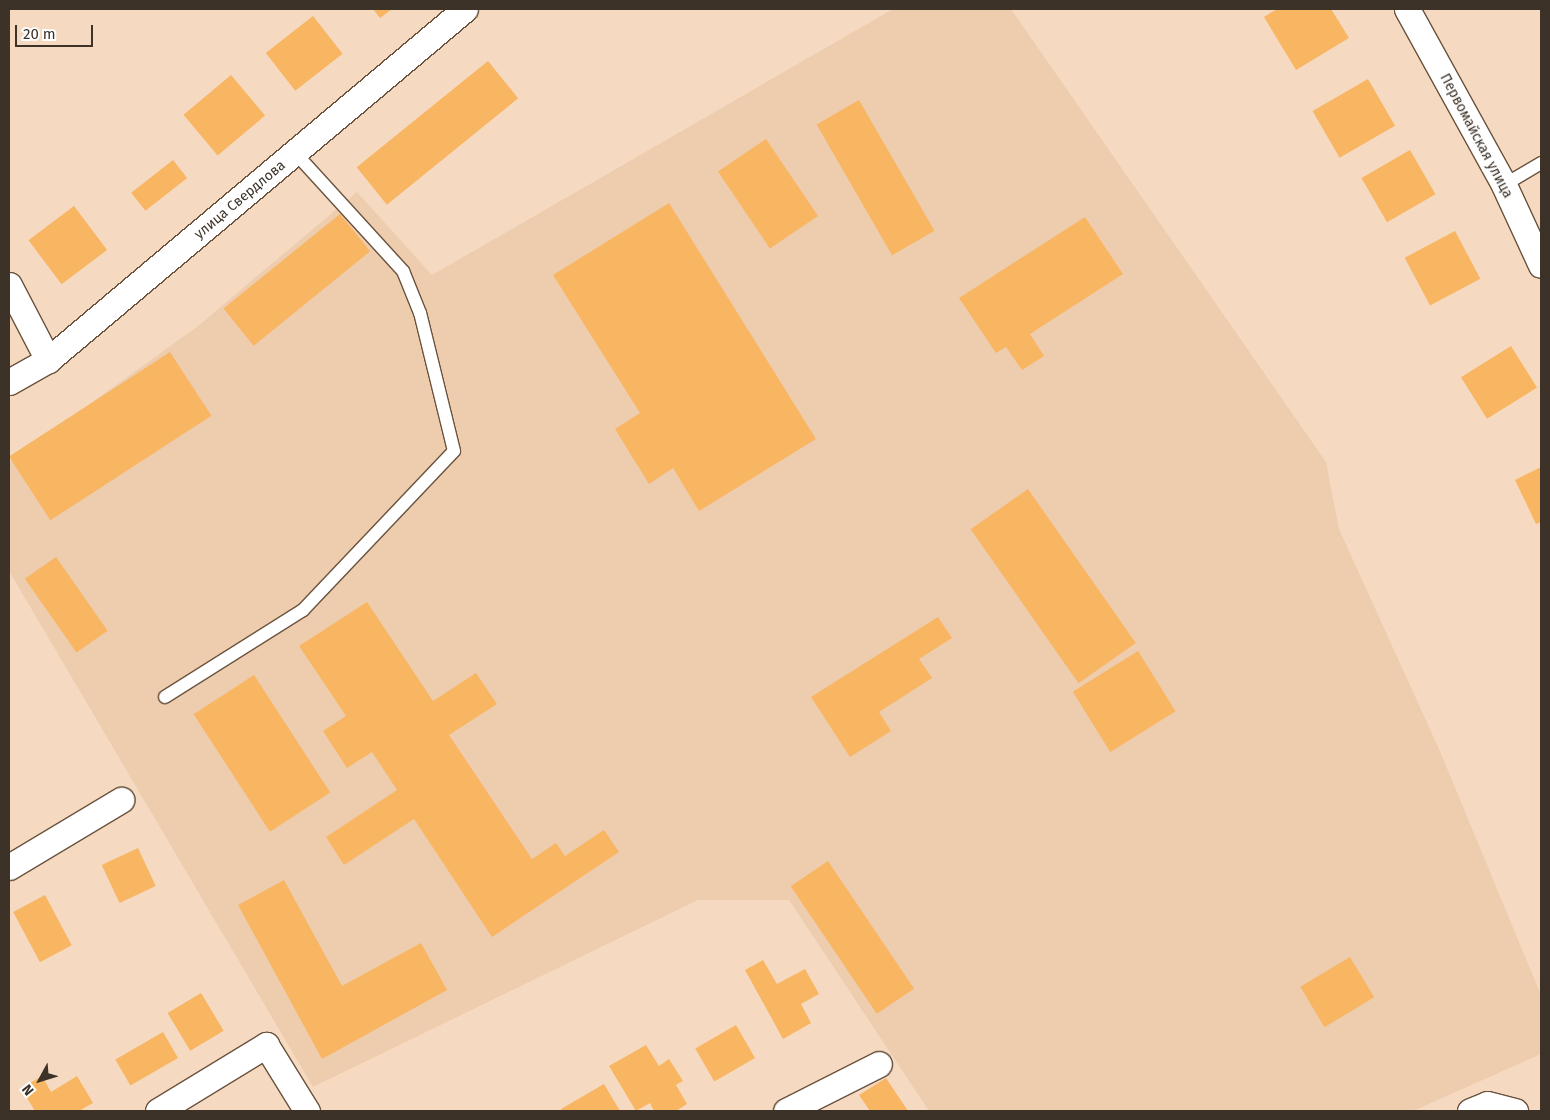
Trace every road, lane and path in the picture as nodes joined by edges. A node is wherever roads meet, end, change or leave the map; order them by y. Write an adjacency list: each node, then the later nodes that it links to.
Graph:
1 (1407, 9): 5 (street, Первомайская улица)
2 (458, 11): 3 (street, улица Свердлова)
3 (296, 154): 8 (street, улица Свердлова); 10 (lane)
4 (1541, 163): 5 (lane)
5 (1504, 185): 6 (street, Первомайская улица)
6 (1541, 265)
7 (9, 284): 8 (street)
8 (48, 360): 9 (street, улица Свердлова)
9 (9, 382)
10 (165, 697)
11 (121, 800): 12 (street)
12 (9, 867)
13 (879, 1064): 16 (street)
14 (158, 1111): 15 (street)
15 (307, 1111)
16 (786, 1111)
17 (1470, 1111): 18 (street)
18 (1515, 1111)

